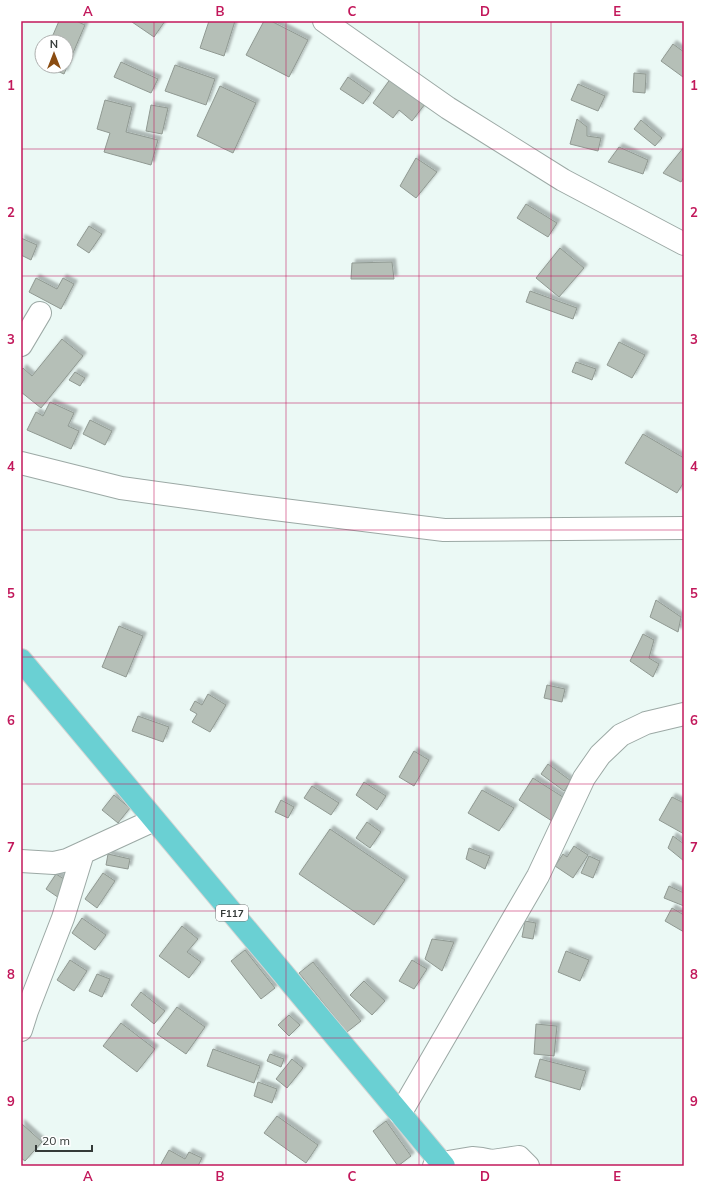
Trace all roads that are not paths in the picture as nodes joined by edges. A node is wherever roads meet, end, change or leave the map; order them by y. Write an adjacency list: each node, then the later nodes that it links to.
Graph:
1 (324, 21): 2 (street)
2 (684, 244)
3 (40, 313): 4 (street)
4 (21, 345)
5 (21, 463): 6 (street)
6 (684, 528)
7 (21, 660): 9 (main road, F117)
8 (684, 714): 13 (street)
9 (154, 820): 10 (street); 13 (main road, F117)
10 (84, 853): 11 (street); 12 (street)
11 (21, 861)
12 (21, 1030)
13 (400, 1114): 14 (main road, F117)
14 (440, 1165): 15 (street)
15 (528, 1166)

